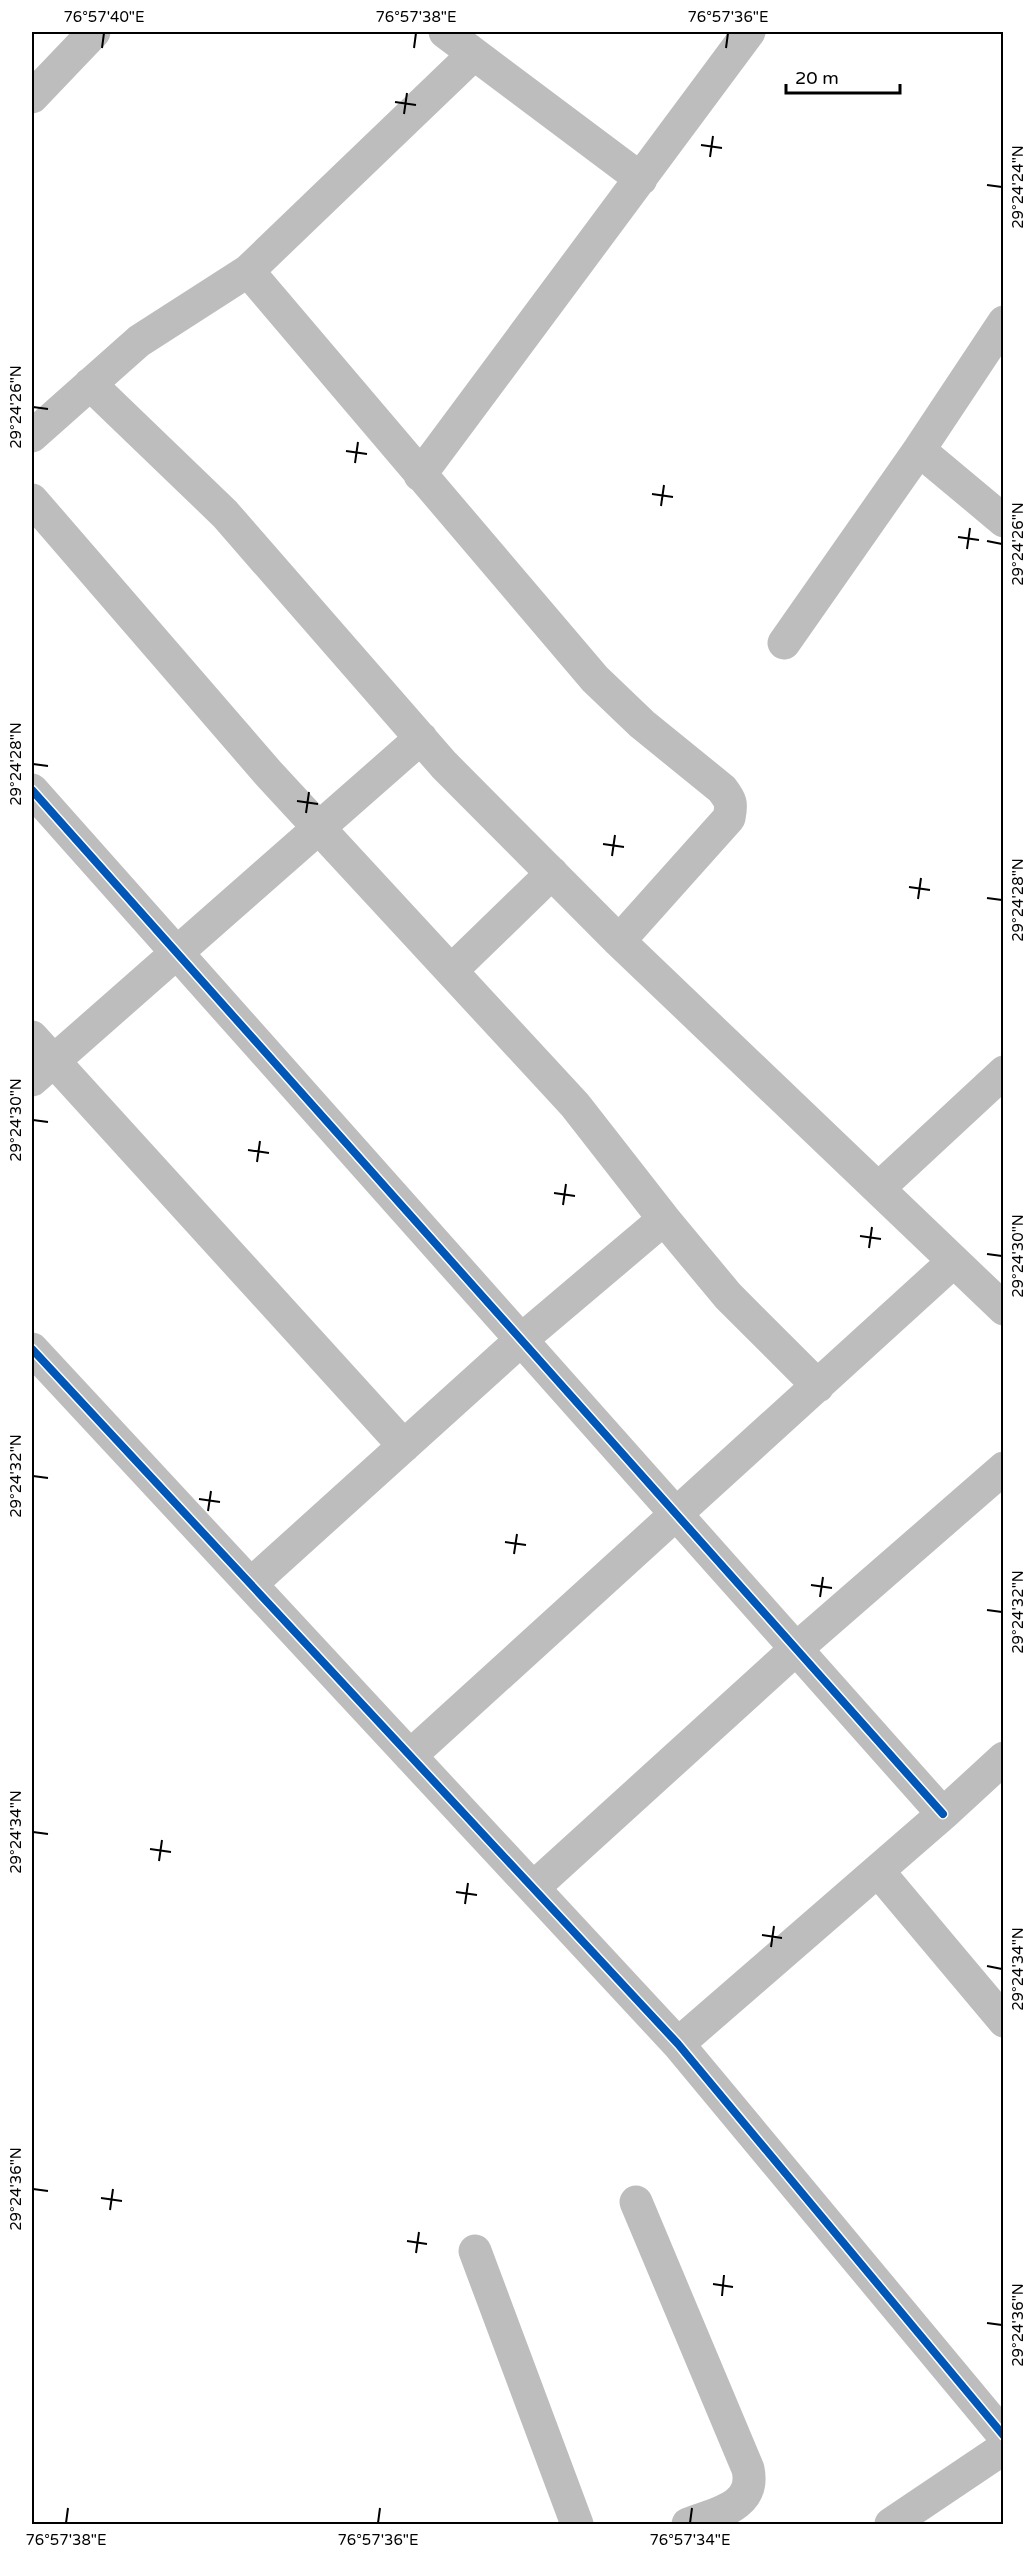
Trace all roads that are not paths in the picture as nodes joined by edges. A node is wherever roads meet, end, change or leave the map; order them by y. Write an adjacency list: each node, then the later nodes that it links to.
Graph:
1 (94, 32): 5 (street)
2 (445, 32): 4 (street)
3 (749, 32): 6 (street)
4 (474, 54): 6 (street); 7 (street)
5 (32, 97)
6 (641, 179): 12 (street)
7 (248, 271): 9 (street); 12 (street)
8 (1004, 322): 11 (street)
9 (90, 384): 10 (street); 16 (street)
10 (32, 436)
11 (919, 450): 14 (street); 15 (street)
12 (420, 475): 20 (street)
13 (32, 500): 18 (street)
14 (1004, 520)
15 (784, 643)
16 (421, 738): 18 (street); 19 (street)
17 (32, 790): 21 (street)
18 (319, 828): 21 (street); 22 (street)
19 (552, 873): 20 (street); 22 (street)
20 (619, 941): 26 (street)
21 (177, 953): 24 (street); 30 (street)
22 (451, 971): 27 (street)
23 (32, 1037): 24 (street)
24 (42, 1070): 33 (street)
25 (1004, 1072): 26 (street)
26 (879, 1188): 28 (street)
27 (664, 1219): 30 (street); 32 (street)
28 (954, 1261): 29 (street); 32 (street)
29 (1001, 1302)
30 (521, 1340): 33 (street); 35 (street)
31 (32, 1349): 36 (street)
32 (818, 1386): 35 (street)
33 (404, 1446): 36 (street)
34 (1004, 1467): 37 (street)
35 (677, 1515): 37 (street); 38 (street)
36 (251, 1584): 38 (street)
37 (796, 1649): 40 (street); 42 (street)
38 (410, 1756): 42 (street)
39 (1004, 1758): 40 (street)
40 (943, 1814): 41 (street)
41 (878, 1871): 43 (street); 44 (street)
42 (533, 1888): 44 (street)
43 (1004, 2021)
44 (678, 2044): 47 (street)
45 (636, 2202): 50 (street)
46 (475, 2251): 49 (street)
47 (1004, 2436)
48 (1004, 2448): 51 (street)
49 (577, 2524)
50 (688, 2524)
51 (891, 2524)

